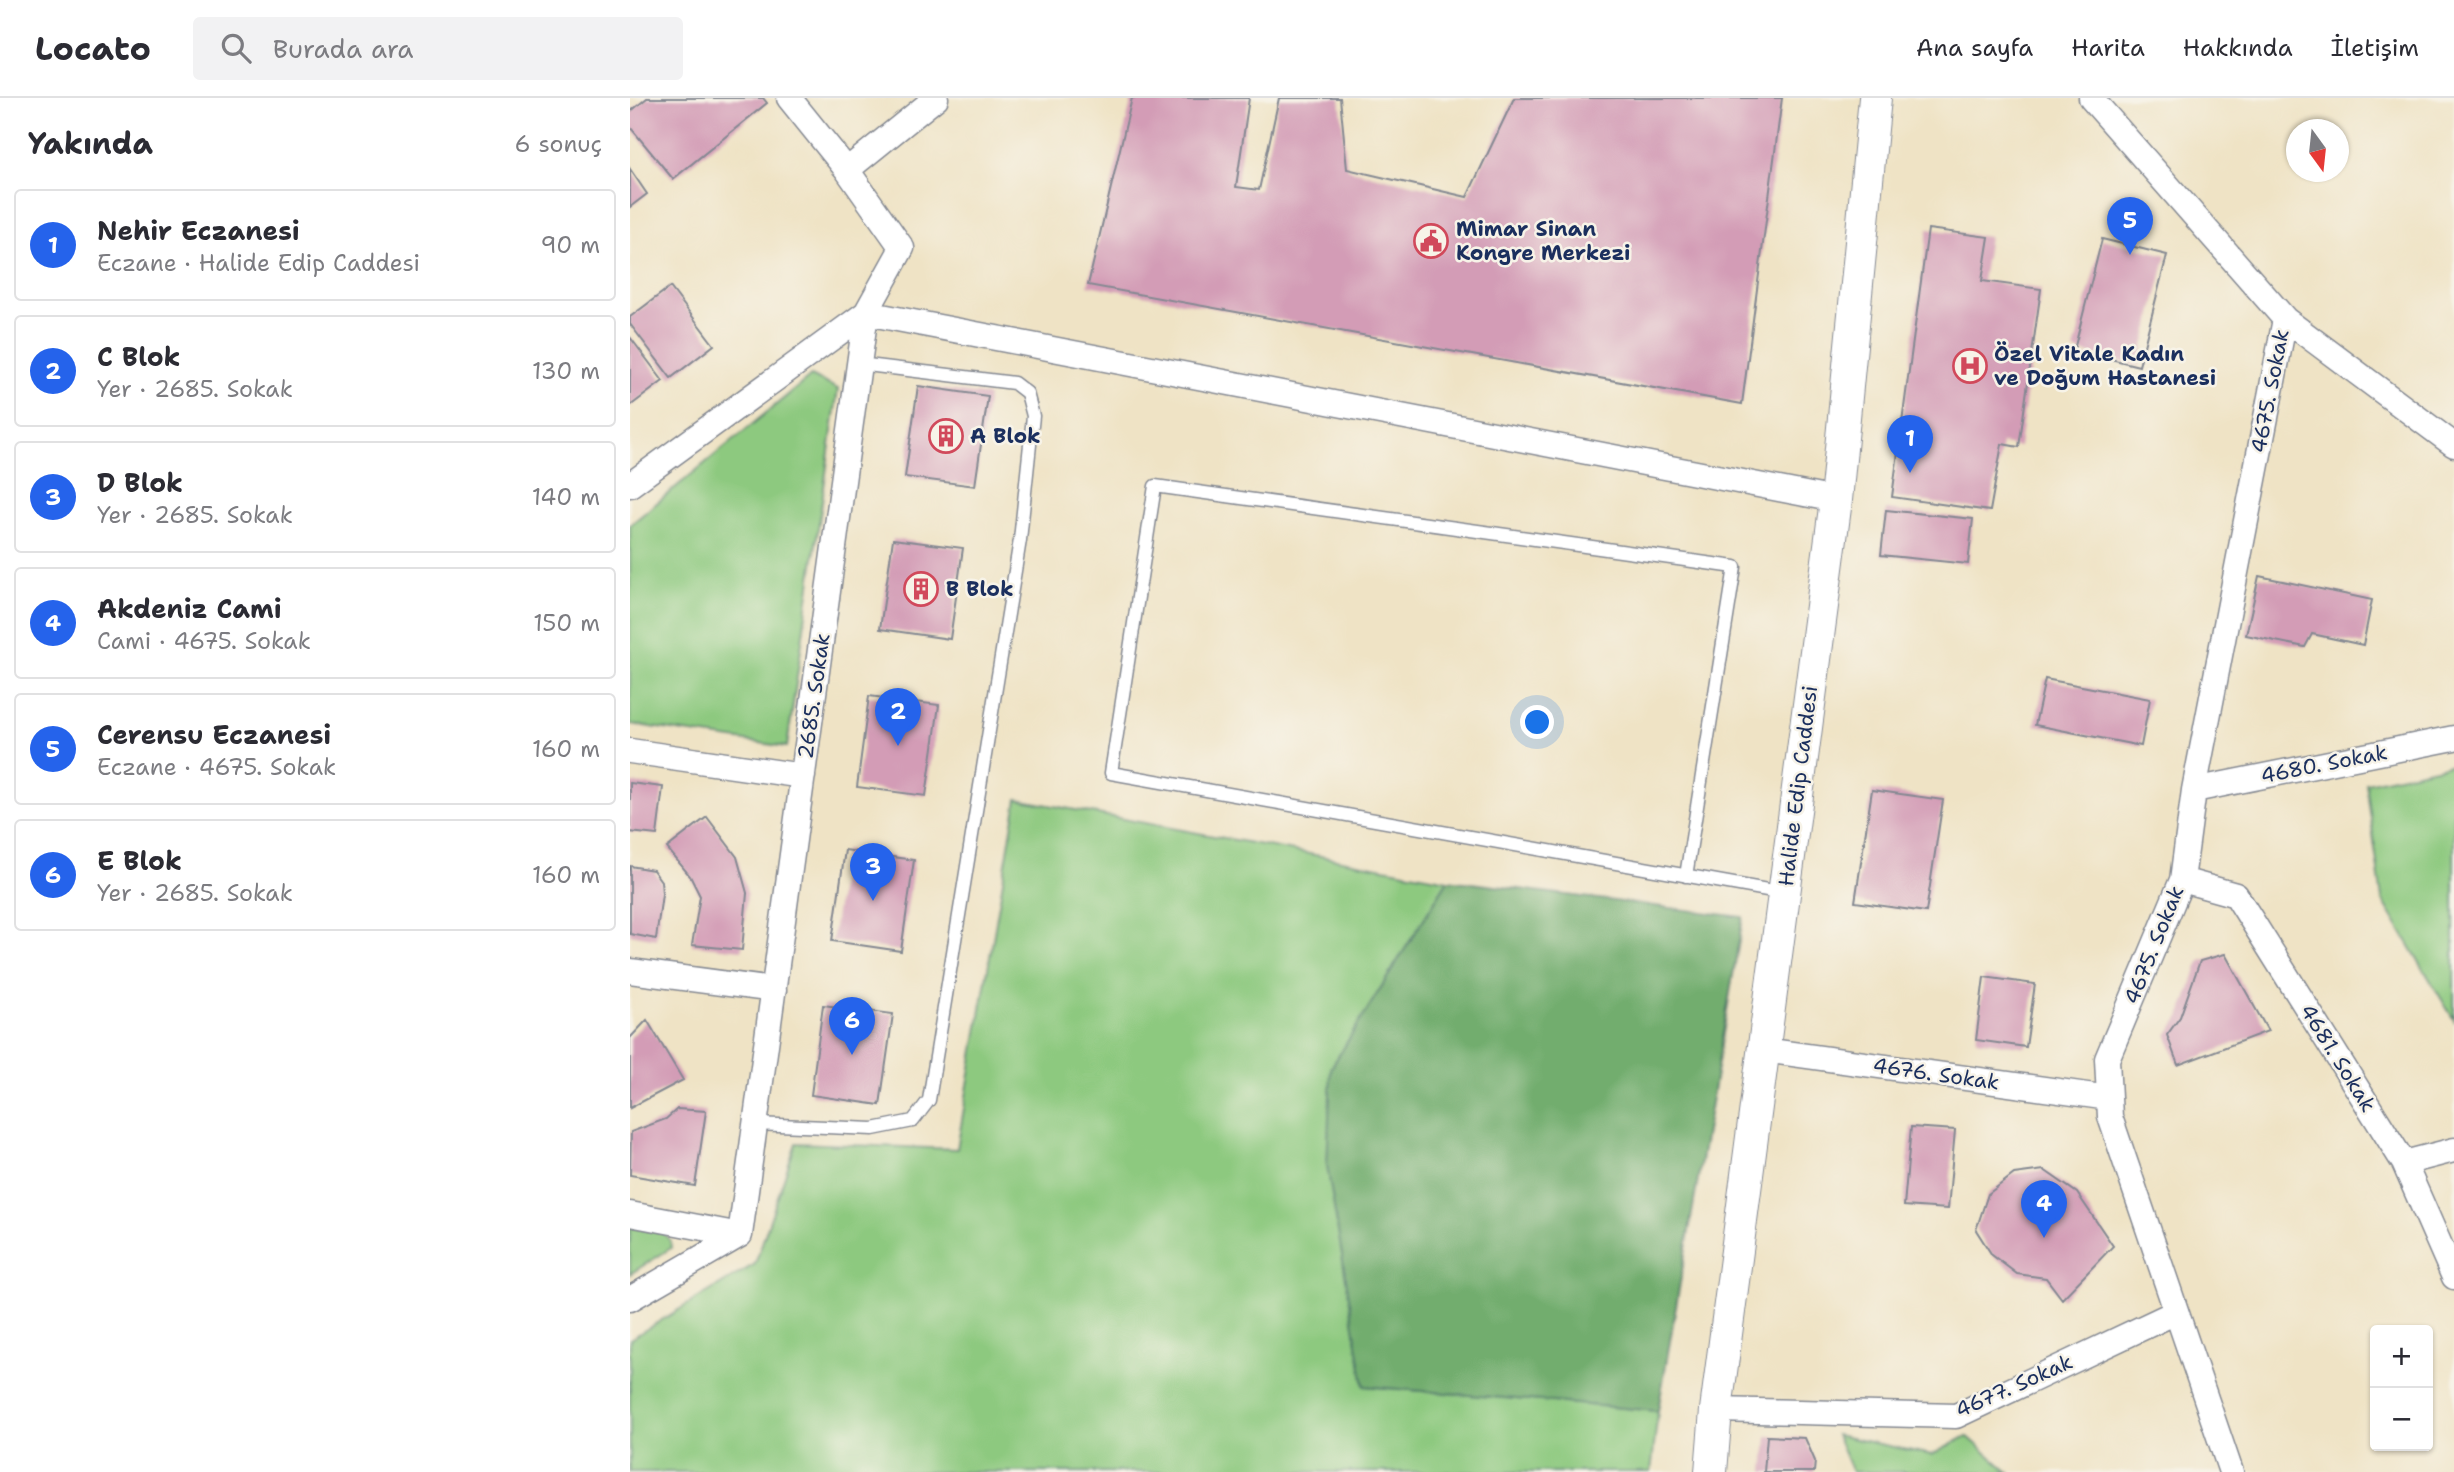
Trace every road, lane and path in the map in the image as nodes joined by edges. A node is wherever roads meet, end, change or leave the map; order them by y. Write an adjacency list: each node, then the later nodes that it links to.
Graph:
1 (789, 98): 5 (street)
2 (936, 98): 5 (street)
3 (1875, 98): 11 (street, Halide Edip Caddesi)
4 (2091, 98): 7 (street)
5 (847, 170): 6 (street, 2685. Sokak)
6 (866, 313): 8 (street, 2685. Sokak); 10 (street); 11 (street)
7 (2284, 319): 9 (street); 15 (street, 4675. Sokak)
8 (859, 364): 14 (street, 2685. Sokak); 23 (lane)
9 (2454, 445)
10 (630, 485)
11 (1836, 500): 18 (street, Halide Edip Caddesi)
12 (2454, 738): 15 (street, 4680. Sokak)
13 (630, 751): 14 (street)
14 (803, 776): 20 (street, 2685. Sokak)
15 (2194, 790): 17 (street, 4675. Sokak)
16 (1686, 876): 16 (lane); 18 (lane)
17 (2182, 880): 22 (street, 4675. Sokak); 25 (street, 4681. Sokak)
18 (1784, 893): 21 (street, Halide Edip Caddesi)
19 (630, 971): 20 (street)
20 (774, 990): 23 (street, 2685. Sokak)
21 (1764, 1051): 22 (street, 4676. Sokak); 31 (street, Halide Edip Caddesi)
22 (2109, 1098): 30 (street, 4675. Sokak)
23 (755, 1124): 27 (street, 2685. Sokak)
24 (2454, 1150): 25 (street)
25 (2404, 1163): 28 (street, 4681. Sokak)
26 (630, 1214): 27 (street)
27 (740, 1235): 29 (street)
28 (2454, 1277)
29 (630, 1299)
30 (2176, 1312): 31 (street, 4677. Sokak); 33 (street, 4675. Sokak)
31 (1716, 1410): 32 (street, Halide Edip Caddesi)
32 (1711, 1472)
33 (2231, 1472)

